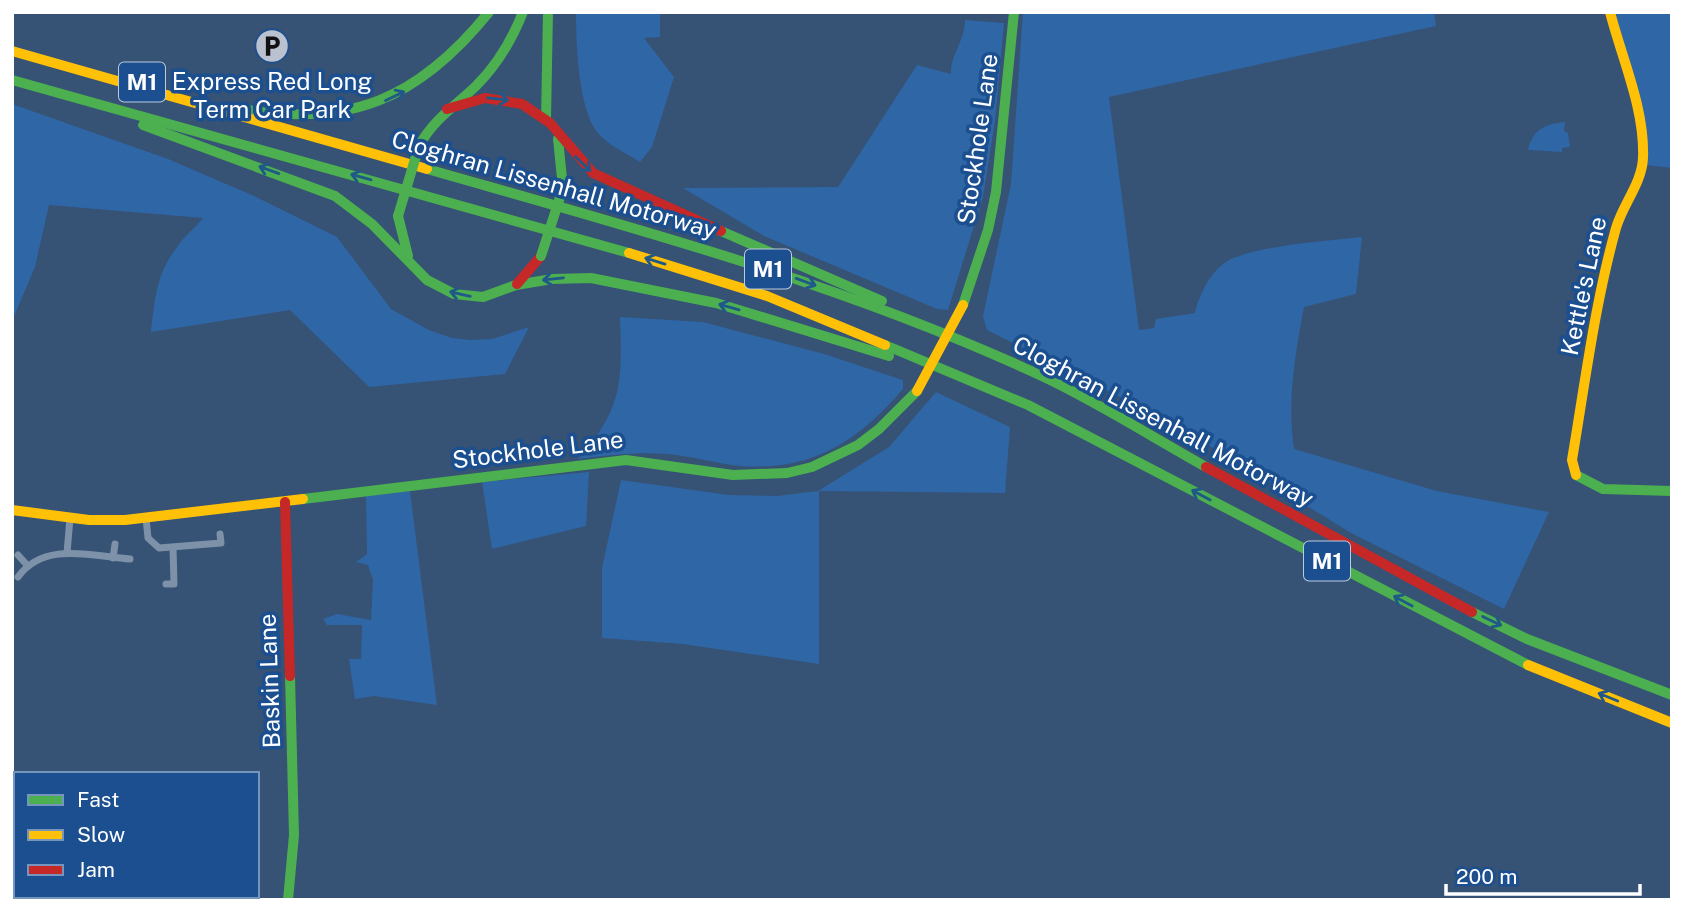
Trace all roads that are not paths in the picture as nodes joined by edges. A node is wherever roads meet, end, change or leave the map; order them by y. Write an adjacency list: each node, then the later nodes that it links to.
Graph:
1 (489, 12): 6 (main road, M1, one-way to 1)
2 (523, 12): 8 (main road)
3 (548, 12): 9 (main road)
4 (1014, 12): 16 (main road, Stockhole Lane, bridge)
5 (1610, 12): 15 (main road, Kettle's Lane)
6 (12, 49): 13 (main road, Cloghran Lissenhall Motorway / M1, one-way to 13)
7 (12, 80): 11 (main road, M1, one-way to 7); 14 (main road, Cloghran Lissenhall Motorway / M1, one-way to 7)
8 (447, 109): 9 (main road, M1, one-way to 9); 11 (main road, bridge)
9 (546, 119): 10 (main road, M1)
10 (556, 134): 12 (main road, M1, bridge); 13 (main road, M1, one-way to 13)
11 (412, 264): 12 (main road, M1, one-way to 11)
12 (516, 285): 14 (main road, one-way to 12)
13 (1045, 378): 30 (main road, Cloghran Lissenhall Motorway / M1, one-way to 30)
14 (988, 387): 31 (main road, Cloghran Lissenhall Motorway / M1, one-way to 14)
15 (1672, 491)
16 (285, 502): 19 (main road, Stockhole Lane); 32 (main road, Baskin Lane)
17 (12, 510): 18 (main road, Stockhole Lane)
18 (70, 518): 19 (main road, Stockhole Lane); 23 (street)
19 (146, 518): 22 (street)
20 (220, 534): 22 (street)
21 (115, 544): 25 (street)
22 (173, 548): 29 (street)
23 (67, 553): 25 (street); 27 (street)
24 (18, 555): 27 (street)
25 (113, 558): 26 (street)
26 (130, 559)
27 (27, 565): 28 (street)
28 (18, 577)
29 (166, 584)
30 (1672, 695)
31 (1672, 723)
32 (288, 900)

